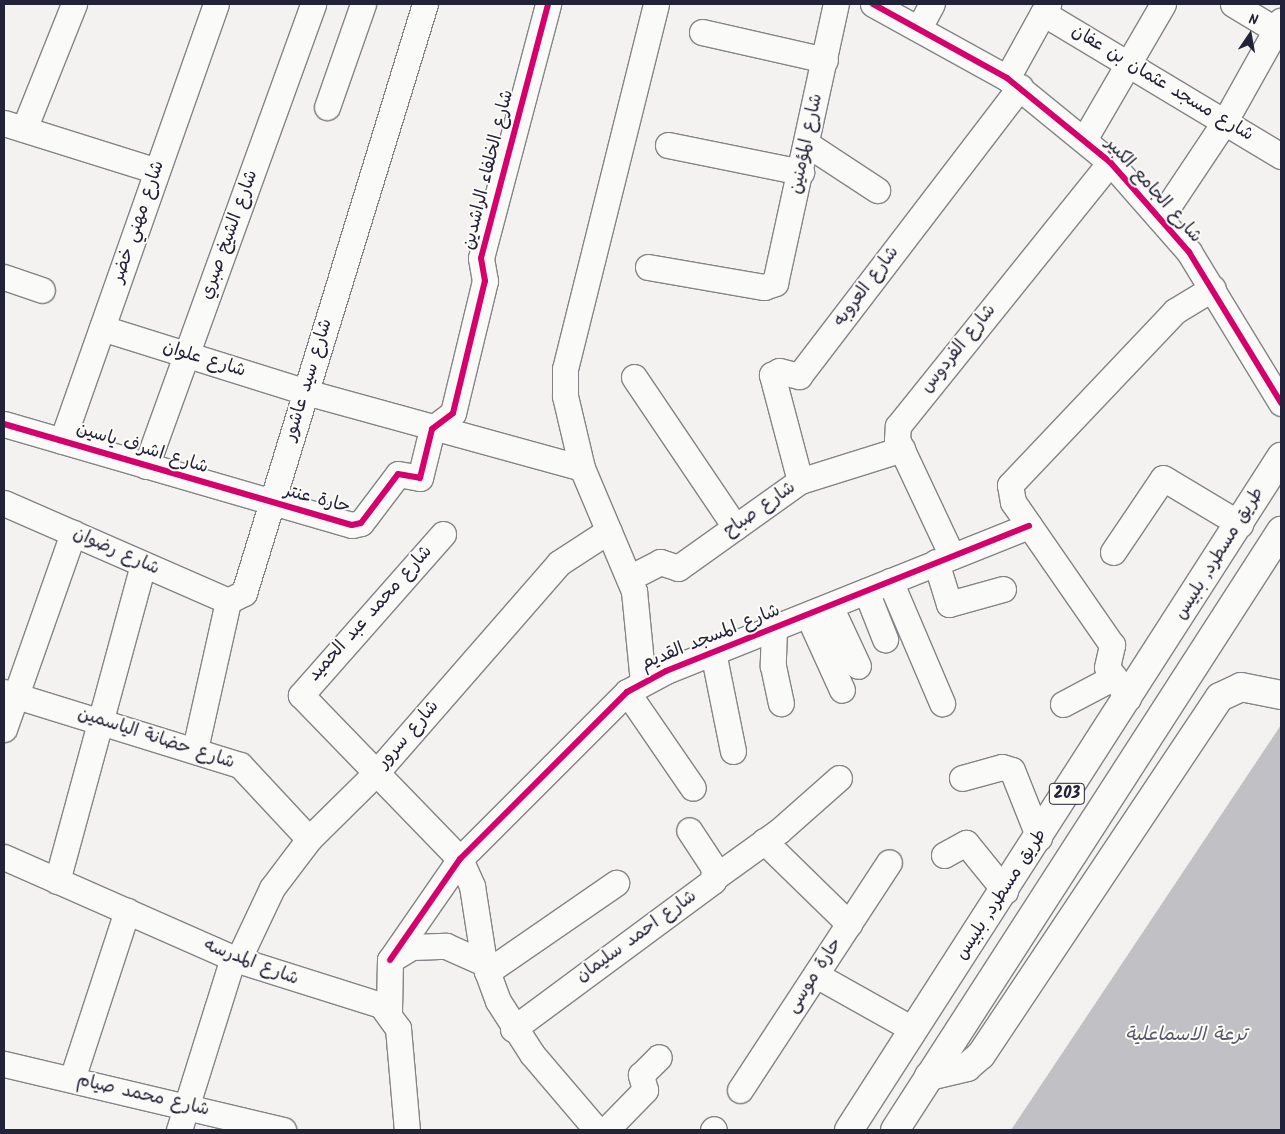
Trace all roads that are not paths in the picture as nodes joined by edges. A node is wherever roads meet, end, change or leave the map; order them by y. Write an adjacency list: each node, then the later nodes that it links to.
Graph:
1 (74, 4): 22 (street)
2 (216, 4): 28 (street, شارع مهني خضر)
3 (313, 4): 37 (street, شارع الشيخ صبري)
4 (363, 4): 20 (street)
5 (425, 4): 39 (street, شارع سيد عاشور)
6 (548, 4): 42 (street, شارع الخلفاء الراشدين)
7 (656, 4): 47 (street)
8 (836, 4): 17 (street, شارع المؤمنين)
9 (873, 4): 14 (street, شارع الجامع الكبير)
10 (932, 4): 14 (street)
11 (1163, 4): 18 (street)
12 (1233, 4): 15 (street)
13 (1046, 8): 18 (street, شارع مسجد عثمان بن عفان); 19 (street)
14 (919, 28): 19 (street, شارع الجامع الكبير)
15 (1280, 28): 21 (street)
16 (702, 32): 17 (street)
17 (825, 60): 24 (street, شارع المؤمنين)
18 (1127, 64): 21 (street, شارع مسجد عثمان بن عفان); 23 (street)
19 (1014, 82): 23 (street, شارع الجامع الكبير); 48 (street, شارع العروبه)
20 (327, 107)
21 (1225, 122): 26 (street, شارع مسجد عثمان بن عفان); 31 (street)
22 (9, 125): 28 (street)
23 (1084, 138): 27 (street, شارع الجامع الكبير)
24 (807, 144): 29 (street, شارع المؤمنين); 30 (street)
25 (668, 145): 29 (street)
26 (1281, 156)
27 (1110, 162): 31 (street, شارع الجامع الكبير); 44 (street, شارع الفردوس)
28 (157, 171): 36 (street, شارع مهني خضر)
29 (801, 172): 32 (street, شارع المؤمنين)
30 (877, 190)
31 (1161, 218): 34 (street, شارع الجامع الكبير)
32 (648, 268)
33 (4, 277): 35 (street)
34 (1213, 288): 40 (street, شارع الجامع الكبير); 52 (street)
35 (42, 290)
36 (102, 328): 37 (street, شارع علوان); 43 (street, شارع مهني خضر)
37 (186, 354): 39 (street, شارع علوان); 46 (street, شارع الشيخ صبري)
38 (634, 377): 53 (street)
39 (306, 392): 42 (street, شارع علوان); 50 (street, شارع سيد عاشور)
40 (1281, 403)
41 (4, 424): 43 (street, شارع اشرف ياسين)
42 (432, 429): 47 (street, شارع علوان); 50 (street, حارة عنتر)
43 (62, 441): 46 (street, شارع اشرف ياسين)
44 (902, 449): 48 (street, شارع صباح); 59 (street, شارع الفردوس)
45 (1281, 457): 51 (main road, طريق مسطرد, بلبيس / 203)
46 (146, 466): 50 (street, شارع اشرف ياسين)
47 (582, 468): 54 (street)
48 (800, 482): 53 (street, شارع صباح)
49 (4, 503): 56 (street, شارع رضوان)
50 (271, 503): 65 (street, شارع سيد عاشور)
51 (1240, 524): 58 (street); 72 (main road, طريق مسطرد, بلبيس / 203)
52 (1029, 526): 59 (street, شارع المسجد القديم); 72 (street)
53 (735, 528): 61 (street, شارع صباح)
54 (608, 531): 61 (street); 83 (street, شارع سرور)
55 (1281, 532): 110 (main road, 203)
56 (73, 533): 60 (street, شارع رضوان); 74 (street)
57 (443, 534): 83 (street, شارع محمد عبد الحميد)
58 (1113, 552)
59 (944, 559): 62 (street, شارع المسجد القديم); 63 (street, شارع الفردوس)
60 (143, 564): 65 (street, شارع رضوان); 79 (street)
61 (629, 578): 71 (street)
62 (890, 581): 64 (street, شارع المسجد القديم); 76 (street)
63 (1003, 589)
64 (866, 591): 66 (street, شارع المسجد القديم); 68 (street)
65 (228, 601): 81 (street)
66 (819, 610): 67 (street, شارع المسجد القديم); 70 (street); 73 (street)
67 (774, 628): 69 (street, شارع المسجد القديم); 77 (street)
68 (885, 639)
69 (713, 652): 71 (street, شارع المسجد القديم); 82 (street)
70 (858, 666)
71 (635, 687): 86 (street); 93 (street, شارع المسجد القديم)
72 (1121, 688): 78 (street); 88 (main road, طريق مسطرد, بلبيس / 203)
73 (842, 690)
74 (10, 694): 79 (street, شارع حضانة الياسمين); 80 (street)
75 (1281, 695): 110 (main road)
76 (942, 703)
77 (781, 704)
78 (1063, 704)
79 (101, 721): 81 (street, شارع حضانة الياسمين); 96 (street)
80 (4, 729)
81 (195, 749): 89 (street, شارع حضانة الياسمين)
82 (733, 752)
83 (375, 774): 89 (street, شارع سرور); 93 (street)
84 (839, 778): 90 (street, شارع احمد سليمان)
85 (962, 778): 88 (street)
86 (693, 788)
87 (689, 830): 95 (street)
88 (1039, 838): 98 (main road, طريق مسطرد, بلبيس / 203)
89 (309, 839): 101 (street, شارع سرور)
90 (764, 841): 95 (street, شارع احمد سليمان); 100 (street)
91 (944, 855): 98 (street)
92 (4, 857): 96 (street, شارع المدرسه)
93 (460, 859): 102 (street, شارع المسجد القديم); 103 (street)
94 (889, 862): 100 (street, حارة موسى)
95 (715, 877): 106 (street, شارع احمد سليمان)
96 (58, 881): 99 (street, شارع المدرسه)
97 (616, 883): 103 (street)
98 (1005, 891): 107 (main road, طريق مسطرد, بلبيس / 203)
99 (127, 911): 101 (street, شارع المدرسه); 111 (street)
100 (849, 924): 104 (street, حارة موسى)
101 (236, 959): 105 (street, شارع المدرسه); 113 (street, شارع سرور)
102 (390, 960): 103 (street); 105 (street)
103 (485, 968): 106 (street)
104 (816, 975): 107 (street); 112 (street, حارة موسى)
105 (388, 1011): 116 (street)
106 (513, 1029): 117 (street)
107 (914, 1030): 119 (main road, طريق مسطرد, بلبيس / 203)
108 (660, 1057): 118 (street)
109 (4, 1064): 111 (street, شارع محمد صيام)
110 (929, 1076): 120 (main road, 203)
111 (72, 1080): 113 (street, شارع محمد صيام)
112 (740, 1090)
113 (186, 1106): 114 (street, شارع سرور); 115 (street, شارع محمد صيام)
114 (179, 1130)
115 (283, 1130)
116 (407, 1130)
117 (597, 1130)
118 (606, 1130)
119 (849, 1130)
120 (895, 1130)

